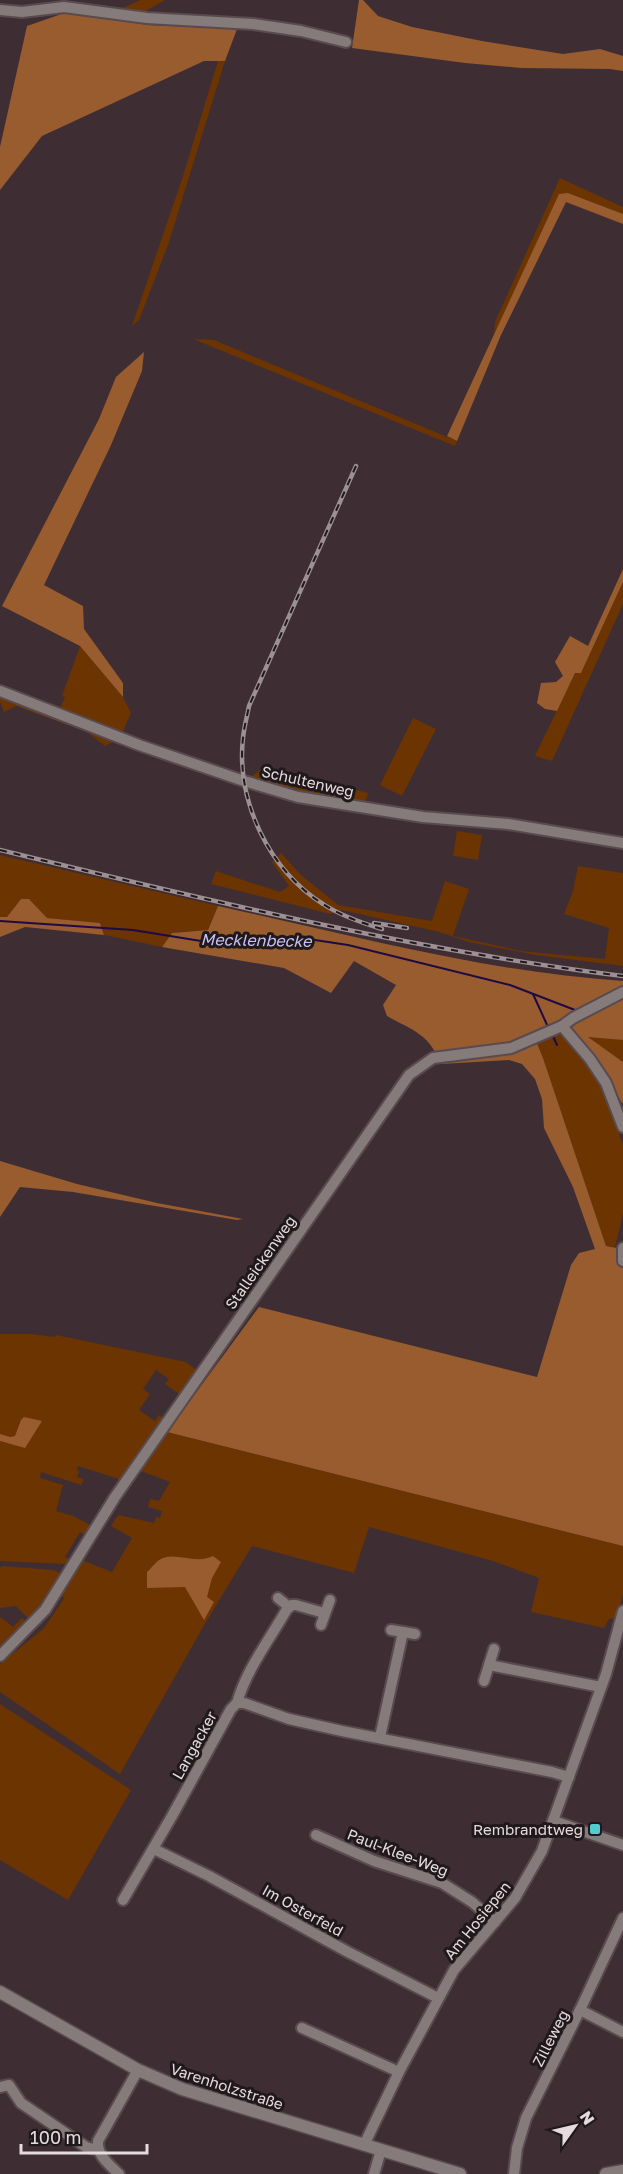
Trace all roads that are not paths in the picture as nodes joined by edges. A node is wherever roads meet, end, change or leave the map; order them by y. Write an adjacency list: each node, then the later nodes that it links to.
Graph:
1 (0, 10): 2 (street)
2 (346, 42)
3 (0, 691): 4 (street, Schultenweg)
4 (623, 843)
5 (623, 992): 6 (street, Stalleickenweg)
6 (554, 1030): 7 (street); 18 (street, Stalleickenweg)
7 (623, 1127)
8 (623, 1248): 9 (street)
9 (623, 1261)
10 (278, 1598): 12 (street)
11 (330, 1600): 14 (street)
12 (289, 1607): 14 (street); 22 (street)
13 (623, 1611): 21 (street, Am Hosiepen)
14 (324, 1613): 15 (street)
15 (321, 1624)
16 (415, 1634): 23 (street)
17 (494, 1649): 19 (street)
18 (0, 1656)
19 (489, 1665): 20 (street); 21 (street)
20 (484, 1681)
21 (601, 1687): 24 (street, Am Hosiepen)
22 (237, 1703): 23 (street, Langacker); 28 (street, Langacker)
23 (380, 1737): 24 (street, Langacker)
24 (569, 1777): 25 (street, Am Hosiepen)
25 (554, 1821): 27 (street); 31 (street, Am Hosiepen)
26 (316, 1835): 31 (street, Paul-Klee-Weg)
27 (623, 1845)
28 (154, 1849): 29 (street, Langacker); 33 (street, Im Osterfeld)
29 (123, 1900)
30 (623, 1918): 34 (street, Zilleweg)
31 (495, 1922): 33 (street, Am Hosiepen)
32 (0, 1992): 37 (street, Varenholzstraße)
33 (438, 1998): 38 (street, Am Hosiepen)
34 (580, 2010): 36 (street); 47 (street, Zilleweg)
35 (302, 2028): 38 (street)
36 (623, 2032)
37 (138, 2070): 40 (street, Varenholzstraße); 41 (street)
38 (399, 2072): 40 (street, Am Hosiepen)
39 (0, 2087): 41 (street)
40 (364, 2145): 42 (street, Varenholzstraße)
41 (98, 2150): 44 (street)
42 (381, 2150): 45 (street); 46 (street, Varenholzstraße)
43 (623, 2171): 48 (street)
44 (119, 2174)
45 (374, 2174)
46 (460, 2174)
47 (514, 2174)
48 (606, 2174)

